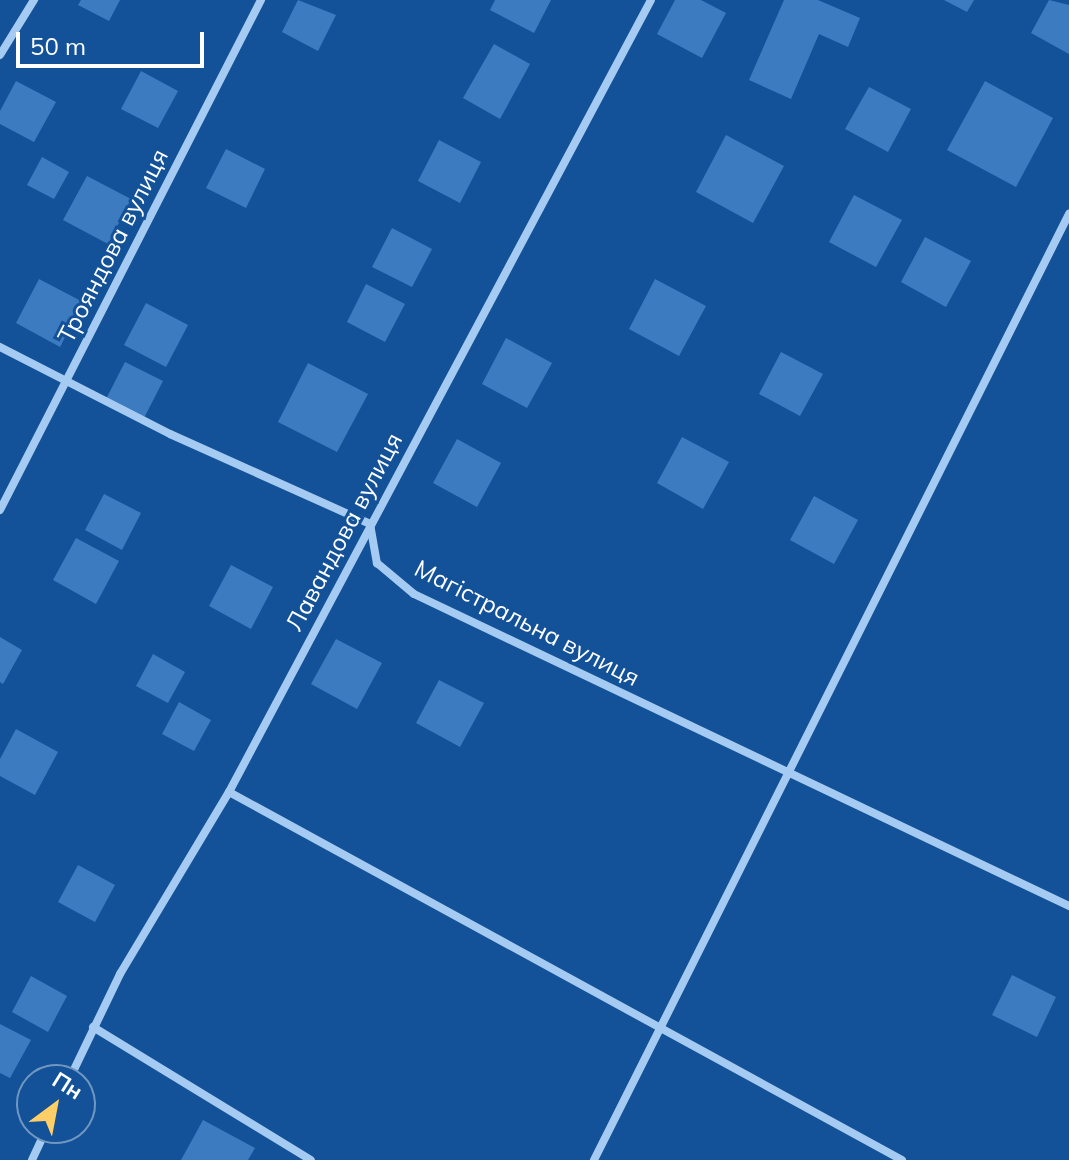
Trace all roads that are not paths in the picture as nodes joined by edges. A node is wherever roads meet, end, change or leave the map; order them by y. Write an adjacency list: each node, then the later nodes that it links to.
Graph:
1 (34, 0): 4 (street)
2 (261, 0): 7 (street, Трояндова вулиця)
3 (651, 0): 9 (street, Лавандова вулиця)
4 (0, 55)
5 (1069, 214): 10 (street)
6 (0, 347): 7 (street)
7 (67, 381): 8 (street, Трояндова вулиця); 9 (street)
8 (0, 510)
9 (370, 524): 10 (street, Магістральна вулиця); 11 (street, Лавандова вулиця)
10 (791, 776): 12 (street, Магістральна вулиця); 14 (street)
11 (229, 792): 13 (street, Лавандова вулиця); 14 (street)
12 (1069, 906)
13 (93, 1027): 15 (street, Лавандова вулиця); 16 (street)
14 (664, 1028): 17 (street); 18 (street)
15 (76, 1064)
16 (311, 1160)
17 (594, 1160)
18 (902, 1160)

